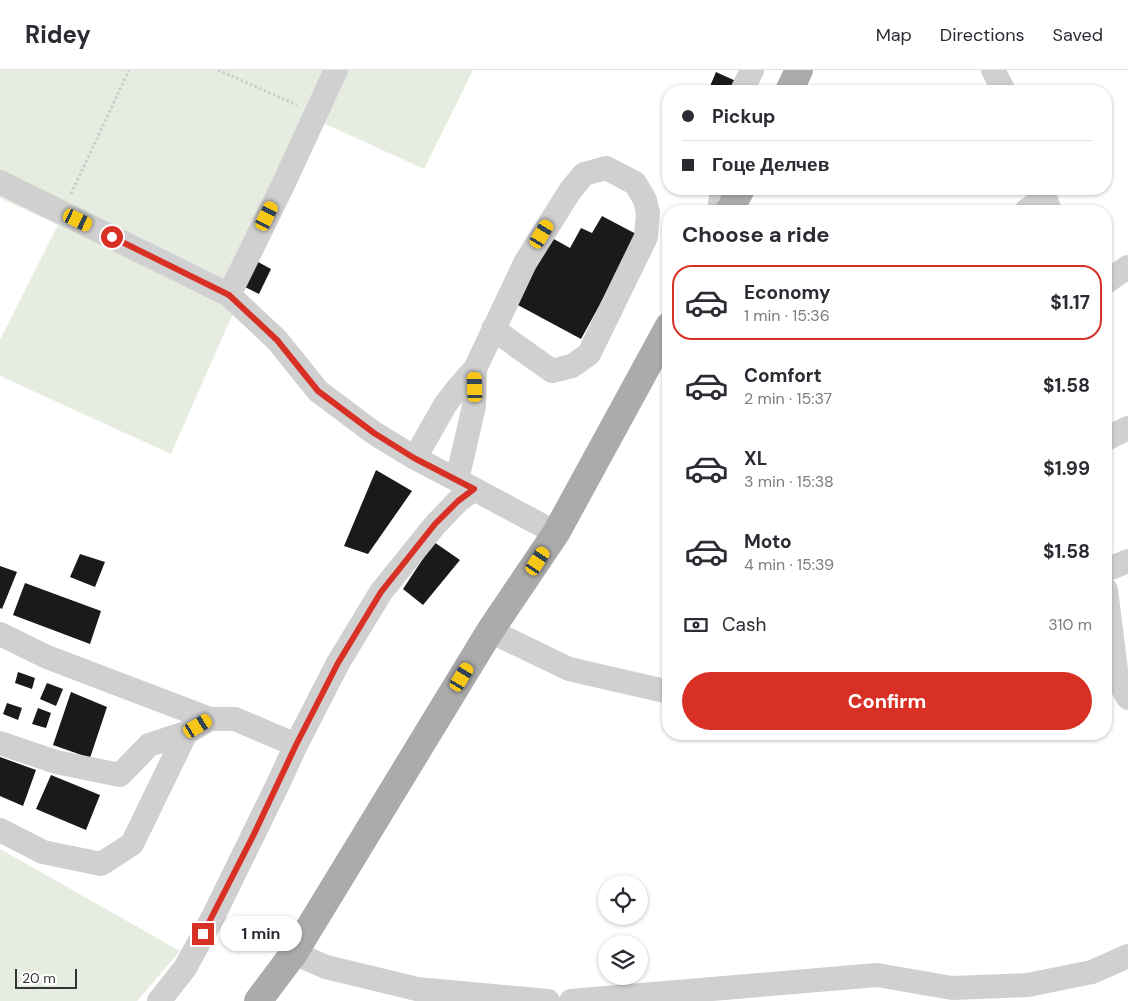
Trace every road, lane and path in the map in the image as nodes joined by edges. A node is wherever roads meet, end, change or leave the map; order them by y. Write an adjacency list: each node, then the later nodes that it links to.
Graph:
1 (130, 70): 12 (path)
2 (218, 70): 10 (path)
3 (336, 70): 10 (street)
4 (752, 70): 7 (street)
5 (799, 70): 8 (main road)
6 (993, 70): 9 (street)
7 (745, 85)
8 (792, 85)
9 (1001, 85)
10 (316, 113): 15 (street)
11 (0, 182): 12 (street)
12 (62, 212): 15 (street)
13 (1128, 267): 14 (street)
14 (1112, 278)
15 (229, 295): 21 (street)
16 (493, 329): 16 (street); 18 (street)
17 (662, 339): 23 (main road)
18 (475, 369): 21 (street); 22 (street)
19 (1128, 428): 20 (street)
20 (1112, 436)
21 (414, 458): 22 (street)
22 (466, 484): 23 (street); 34 (street)
23 (556, 533): 26 (main road)
24 (1128, 561): 25 (street)
25 (1112, 568)
26 (490, 631): 29 (street); 36 (main road)
27 (0, 634): 31 (street)
28 (1112, 634): 30 (street)
29 (662, 690)
30 (1128, 698)
31 (210, 719): 32 (street); 34 (street)
32 (186, 733): 33 (street); 35 (street)
33 (0, 743)
34 (296, 745): 38 (street)
35 (0, 830)
36 (294, 953): 39 (main road); 40 (street)
37 (1128, 956): 41 (street)
38 (158, 1001)
39 (258, 1001)
40 (548, 1001)
41 (571, 1001)

